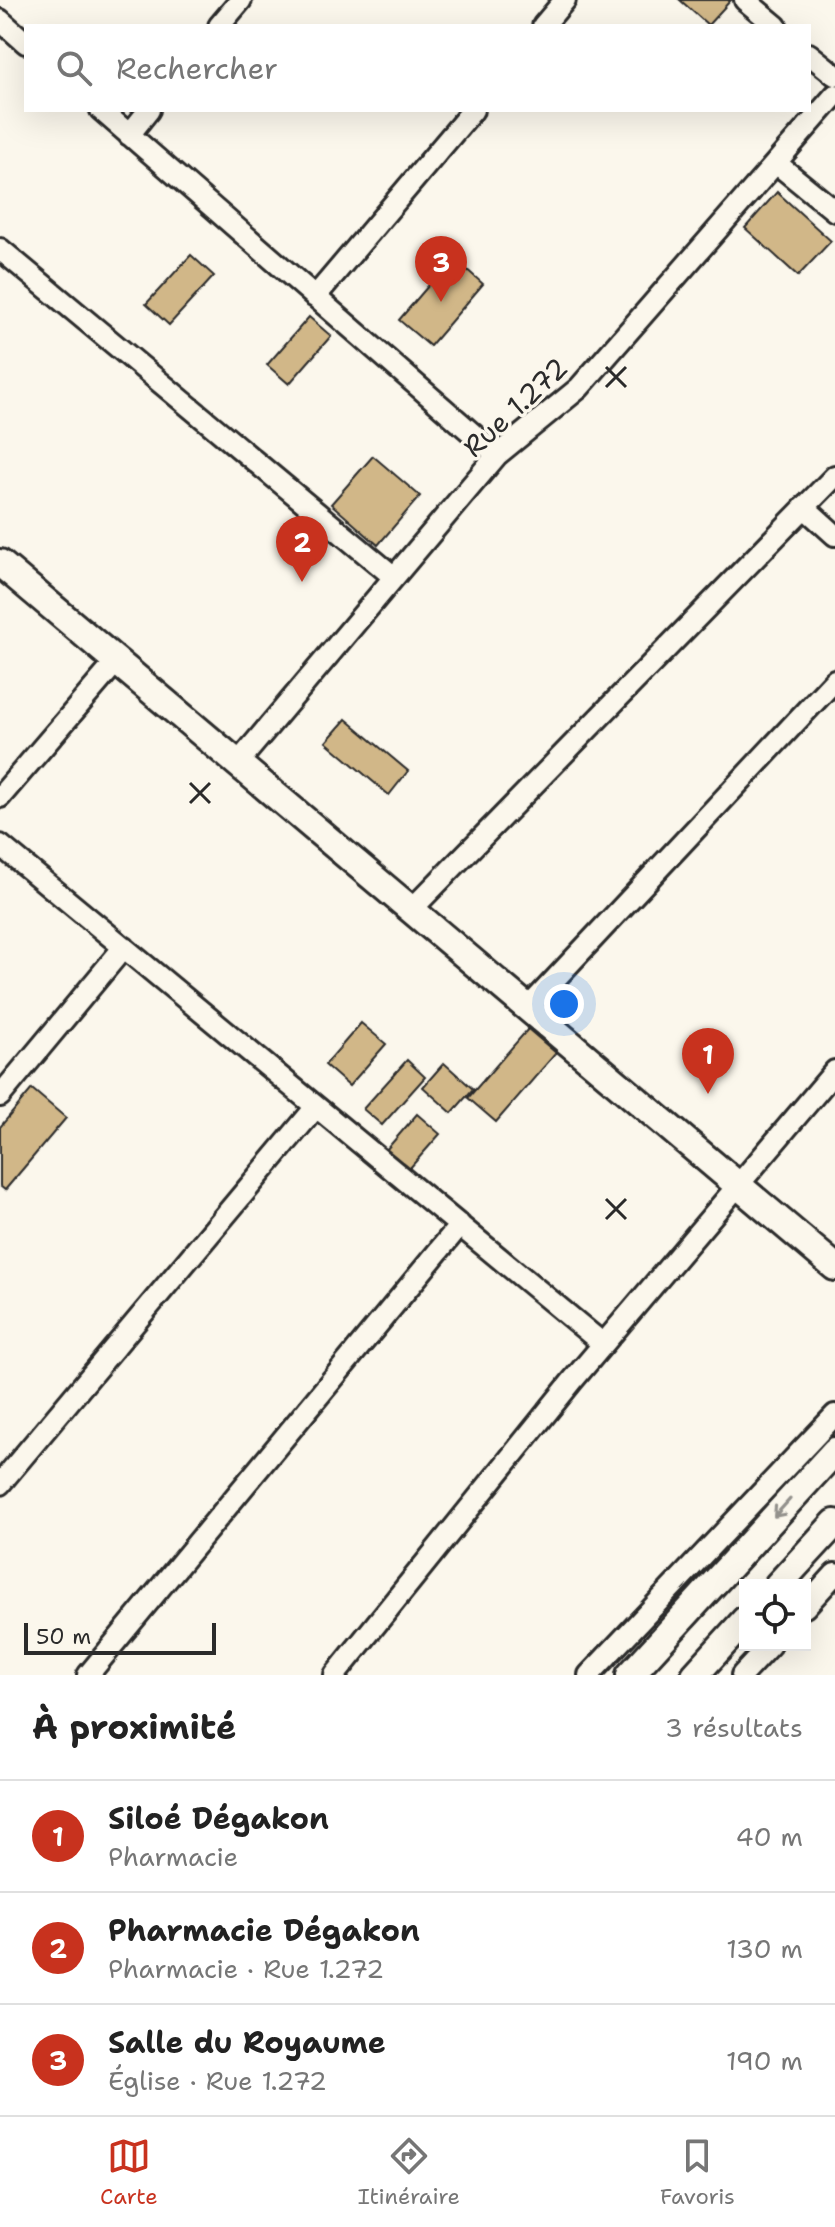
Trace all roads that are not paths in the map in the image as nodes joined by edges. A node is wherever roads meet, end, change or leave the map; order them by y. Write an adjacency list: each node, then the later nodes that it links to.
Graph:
1 (241, 0): 5 (street)
2 (565, 0): 6 (street)
3 (745, 0): 7 (street)
4 (0, 20): 8 (street)
5 (221, 24)
6 (545, 24)
7 (774, 24)
8 (24, 41)
9 (811, 56): 10 (street)
10 (835, 75)
11 (835, 95): 16 (street, Rue 1.272)
12 (103, 112): 15 (street)
13 (147, 112): 15 (street)
14 (471, 112): 19 (street)
15 (129, 135): 19 (street)
16 (776, 163): 17 (street); 20 (street, Rue 1.272)
17 (835, 211)
18 (0, 249): 25 (street)
19 (315, 297): 20 (street)
20 (497, 455): 25 (street, Rue 1.272)
21 (835, 476): 22 (street)
22 (804, 507): 23 (street); 31 (street)
23 (835, 535)
24 (0, 563): 26 (street)
25 (394, 577): 28 (street, Rue 1.272)
26 (116, 662): 28 (street); 29 (street)
27 (835, 680): 33 (street)
28 (237, 764): 31 (street)
29 (0, 797)
30 (0, 845): 32 (street)
31 (411, 910): 33 (street)
32 (124, 947): 35 (street); 36 (street)
33 (528, 1008): 37 (street)
34 (835, 1071): 37 (street)
35 (0, 1096)
36 (316, 1107): 38 (street); 43 (street)
37 (737, 1185): 39 (street); 40 (street)
38 (460, 1225): 40 (street); 50 (street)
39 (835, 1267)
40 (603, 1344): 51 (street)
41 (835, 1415): 52 (street)
42 (835, 1451): 53 (street, one-way to 53)
43 (0, 1484)
44 (835, 1523): 46 (street)
45 (835, 1574): 47 (street)
46 (784, 1579)
47 (811, 1600)
48 (739, 1627): 54 (street)
49 (764, 1651): 55 (street)
50 (88, 1675)
51 (335, 1675)
52 (589, 1675)
53 (630, 1675)
54 (695, 1675)
55 (742, 1675)

